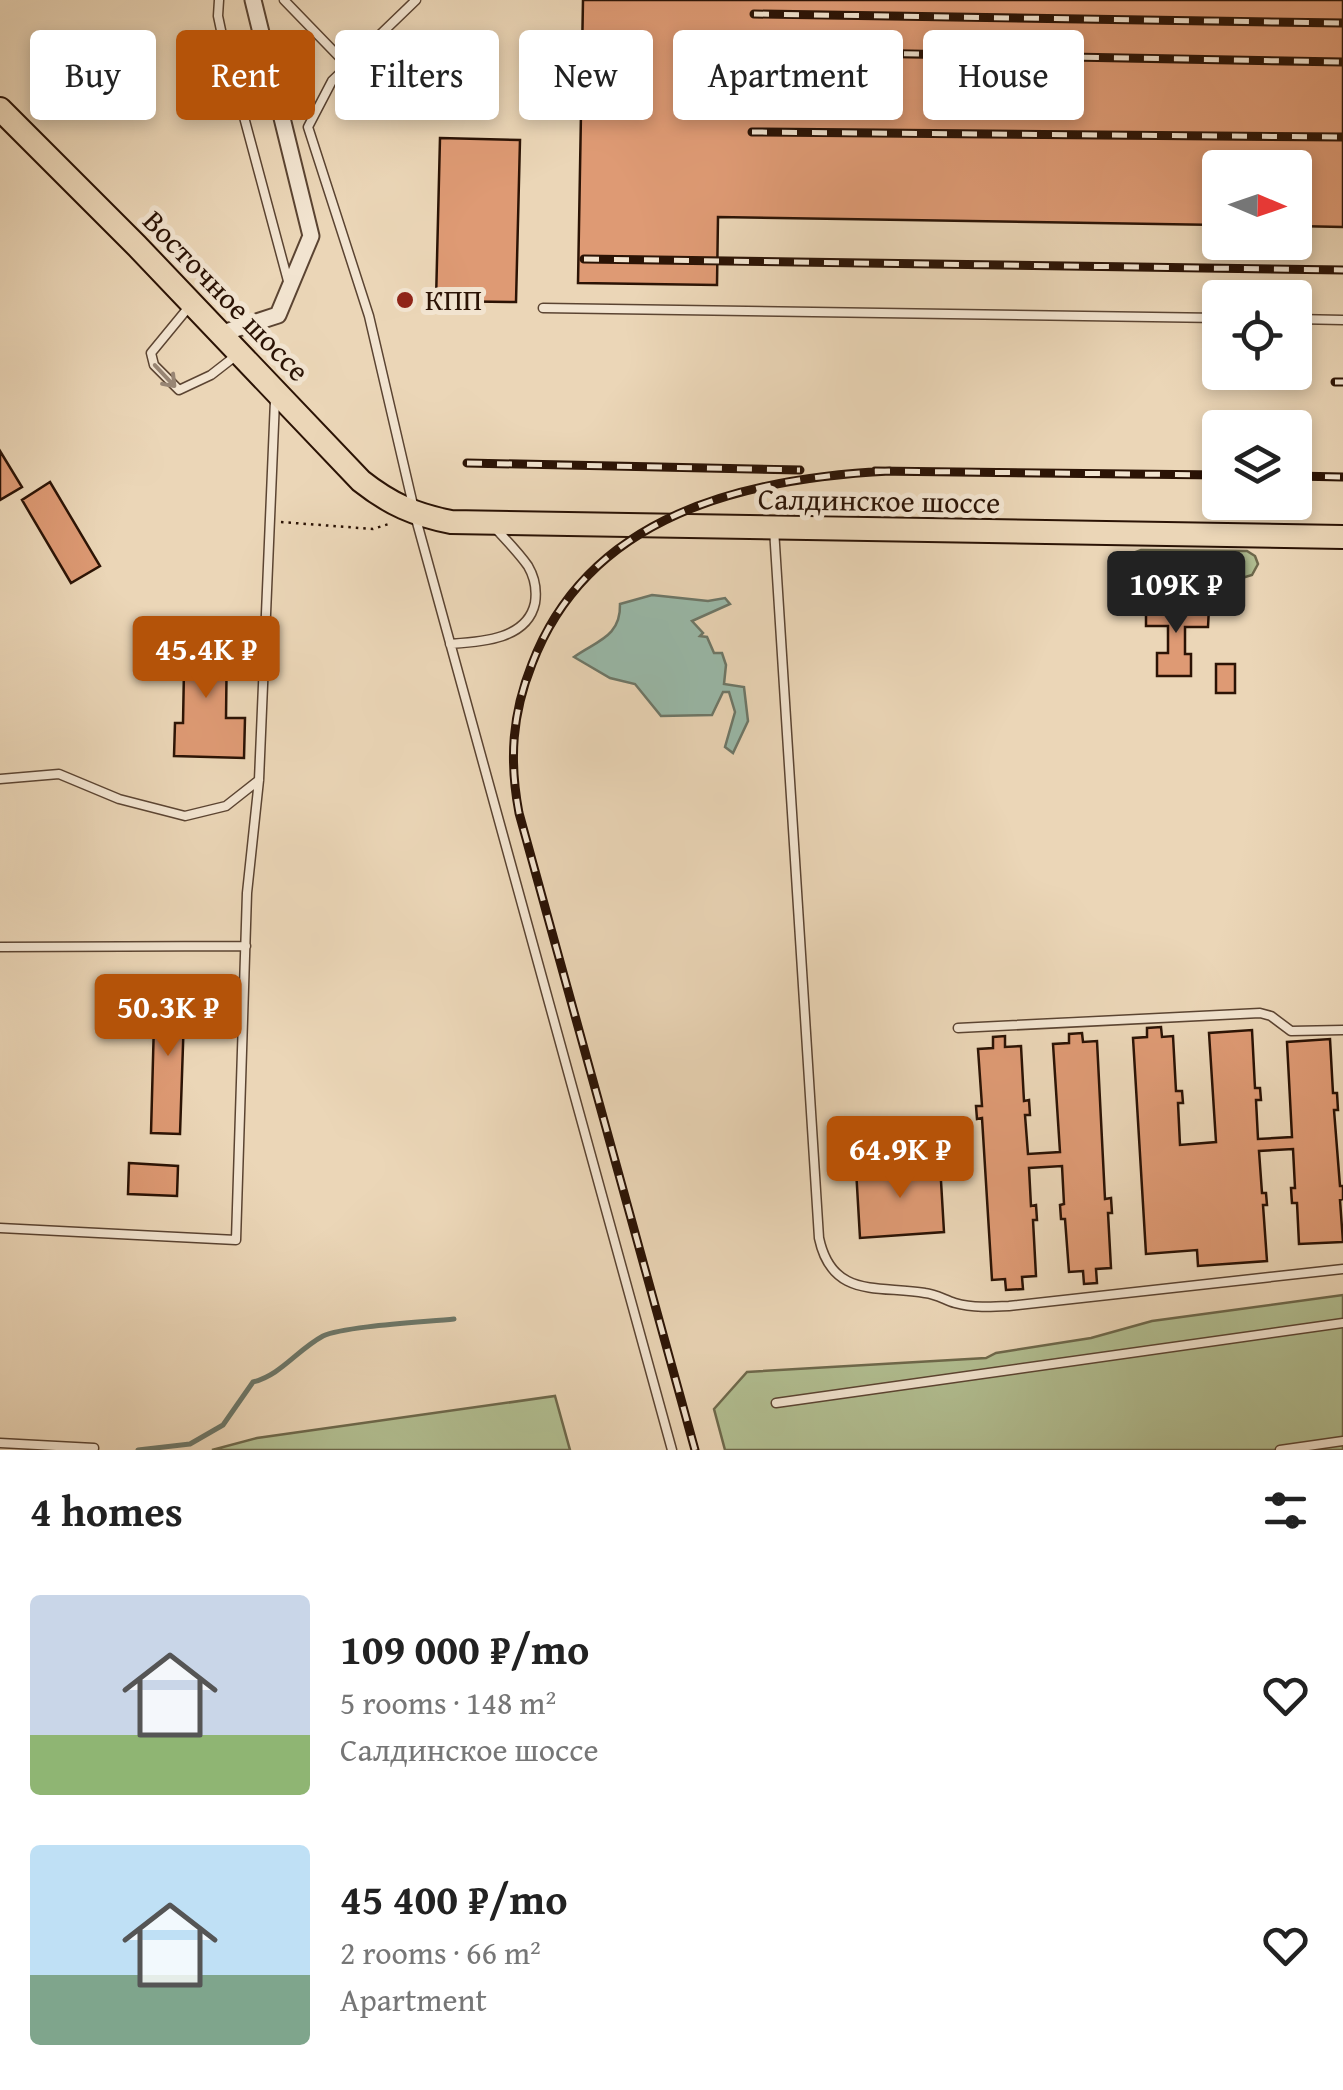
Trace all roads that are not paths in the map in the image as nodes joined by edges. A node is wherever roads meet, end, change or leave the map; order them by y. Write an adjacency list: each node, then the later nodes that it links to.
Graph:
1 (220, 0): 9 (lane)
2 (253, 0): 9 (street)
3 (284, 0): 6 (lane)
4 (416, 0): 5 (lane)
5 (385, 30)
6 (335, 53)
7 (335, 79): 18 (lane)
8 (0, 110): 10 (main road, Восточное шоссе)
9 (290, 285): 15 (street)
10 (191, 304): 15 (main road, Восточное шоссе); 16 (lane, one-way to 16)
11 (543, 308): 12 (lane)
12 (1202, 318)
13 (1312, 319): 14 (lane)
14 (1343, 320)
15 (220, 334): 16 (main road, Восточное шоссе)
16 (239, 353): 17 (main road, Восточное шоссе)
17 (275, 390): 18 (main road, Восточное шоссе); 24 (lane)
18 (415, 515): 19 (main road, Салдинское шоссе); 22 (lane)
19 (491, 523): 20 (main road, Салдинское шоссе); 22 (lane)
20 (774, 530): 21 (main road, Салдинское шоссе); 30 (lane)
21 (1343, 536)
22 (450, 644): 37 (lane)
23 (0, 779): 24 (lane)
24 (259, 780): 25 (lane)
25 (246, 946): 26 (lane); 29 (lane)
26 (0, 947)
27 (958, 1028): 28 (lane)
28 (1343, 1030)
29 (0, 1228)
30 (1343, 1269)
31 (1343, 1323): 32 (lane)
32 (776, 1404)
33 (1343, 1441): 38 (lane)
34 (0, 1444): 35 (lane)
35 (29, 1447): 36 (lane)
36 (94, 1448)
37 (672, 1450)
38 (1280, 1450)

